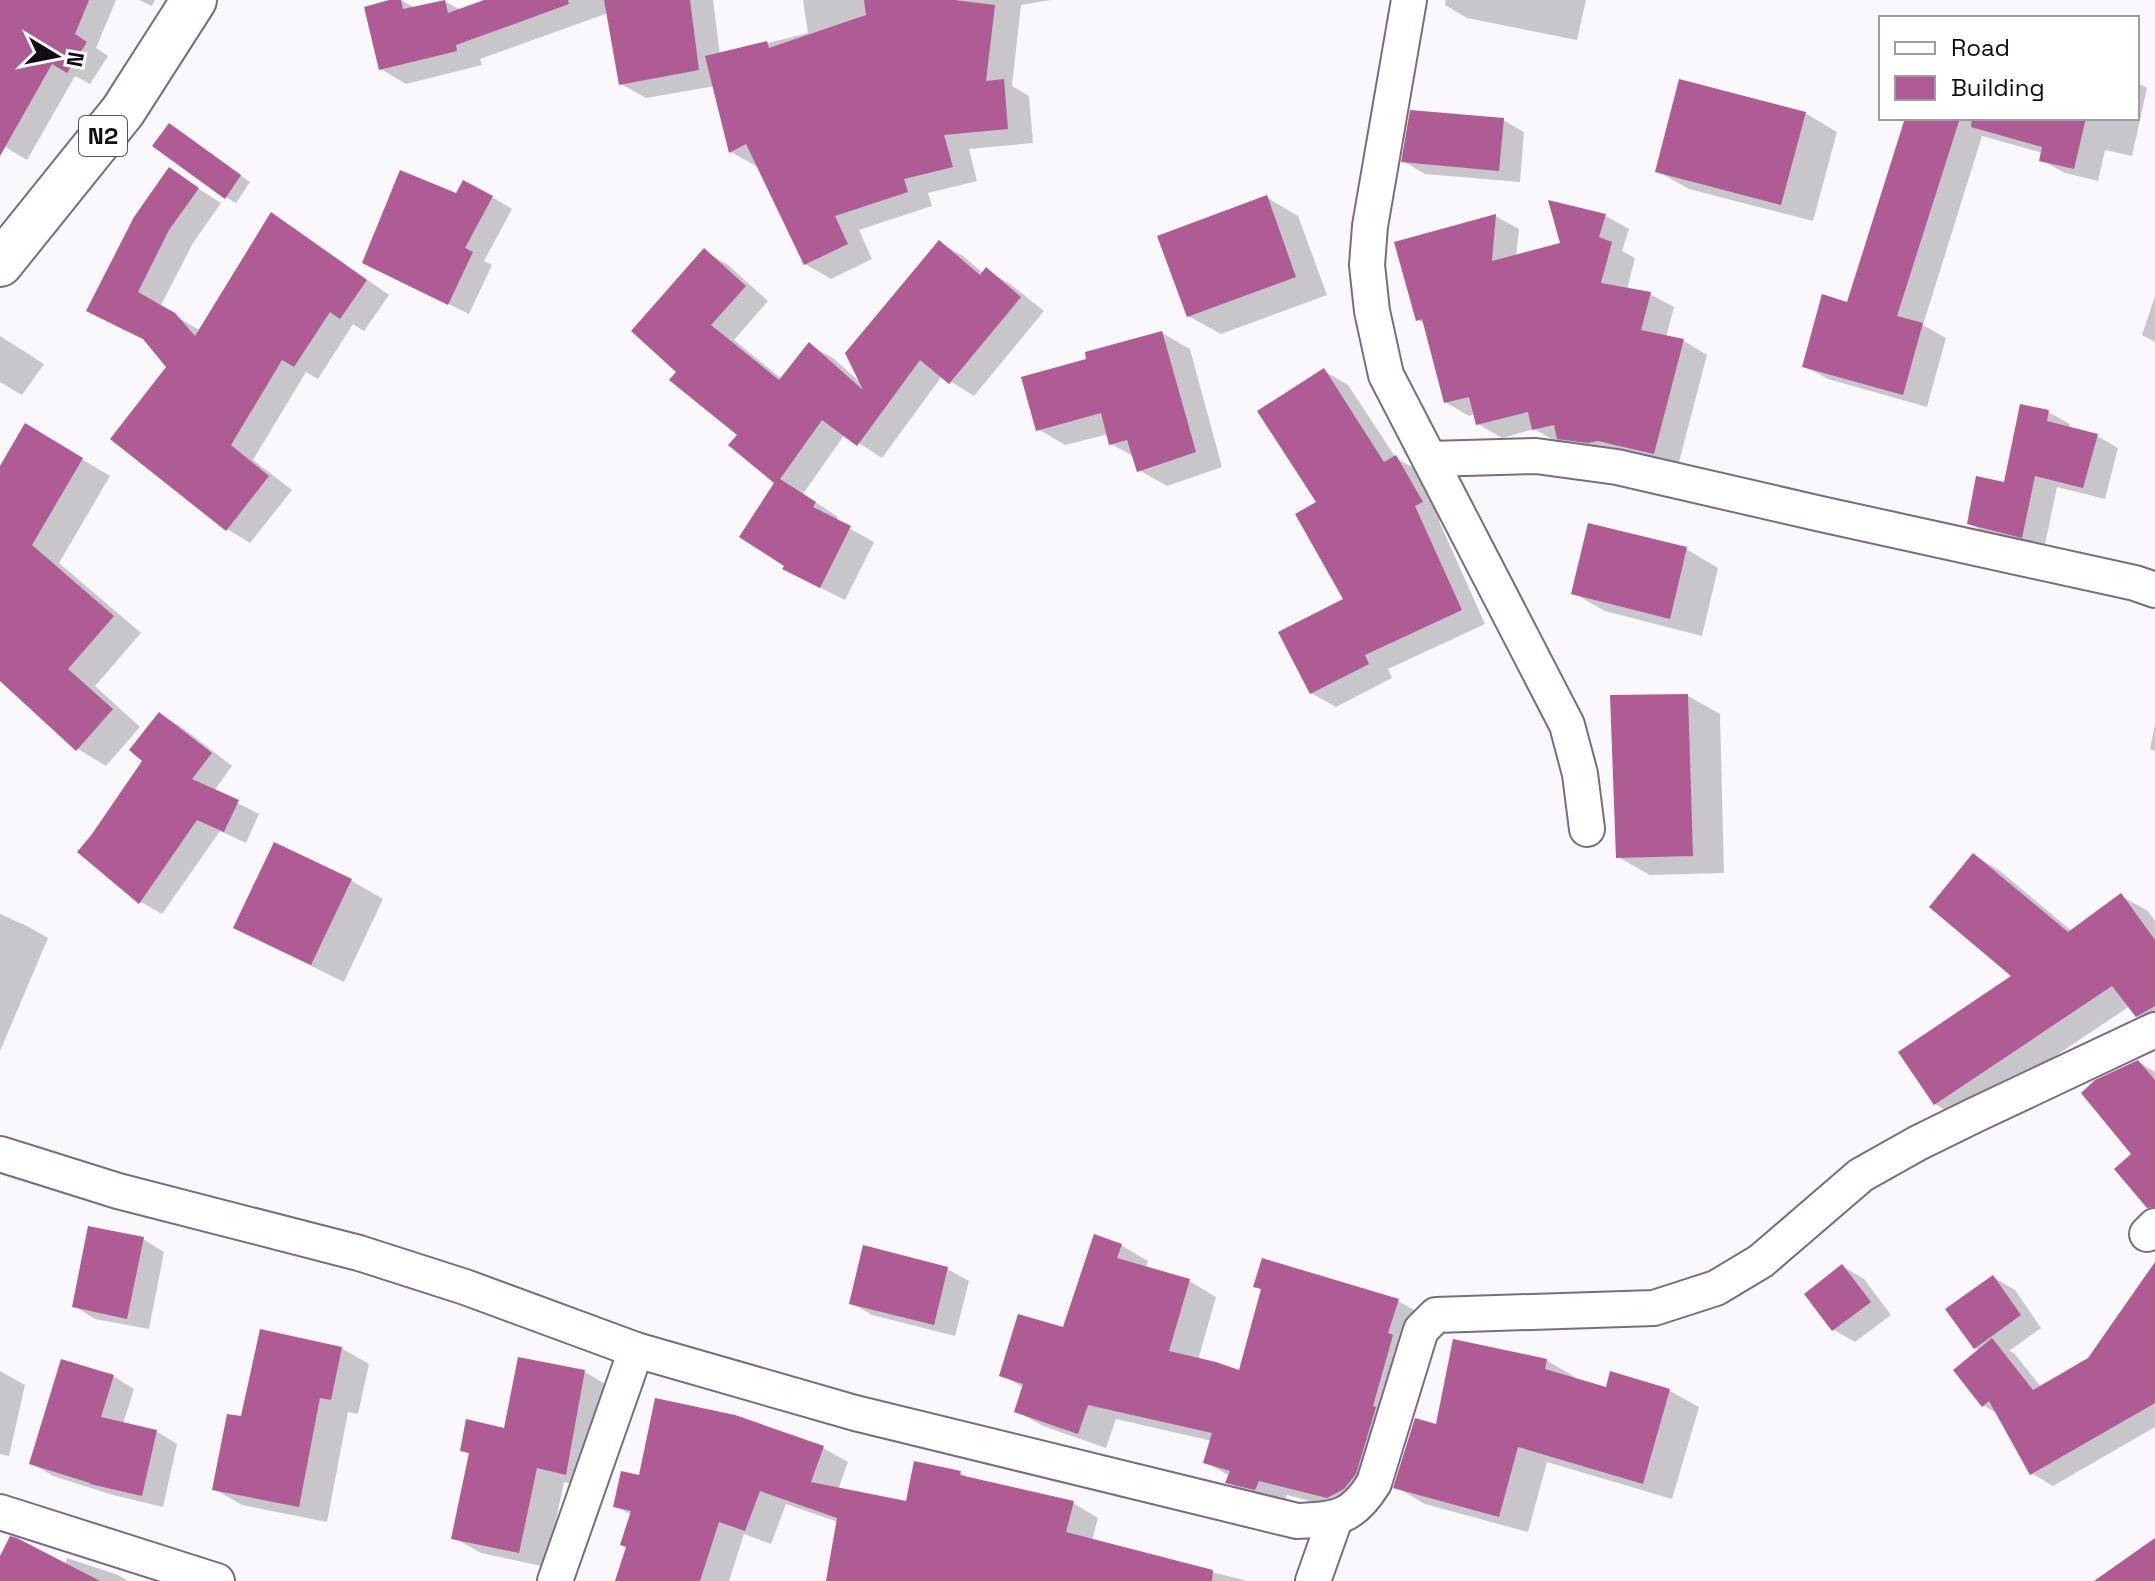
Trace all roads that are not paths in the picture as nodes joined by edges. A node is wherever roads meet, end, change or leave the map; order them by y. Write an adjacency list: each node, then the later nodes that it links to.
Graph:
1 (194, 0): 3 (highway, N2)
2 (1409, 0): 4 (street)
3 (0, 264)
4 (1430, 459): 5 (street); 6 (street)
5 (2155, 590)
6 (1587, 829)
7 (2155, 1030): 11 (street)
8 (0, 1154): 9 (street)
9 (636, 1350): 11 (street); 13 (street)
10 (0, 1512): 12 (street)
11 (1335, 1519): 14 (street)
12 (217, 1581)
13 (555, 1581)
14 (1313, 1581)

